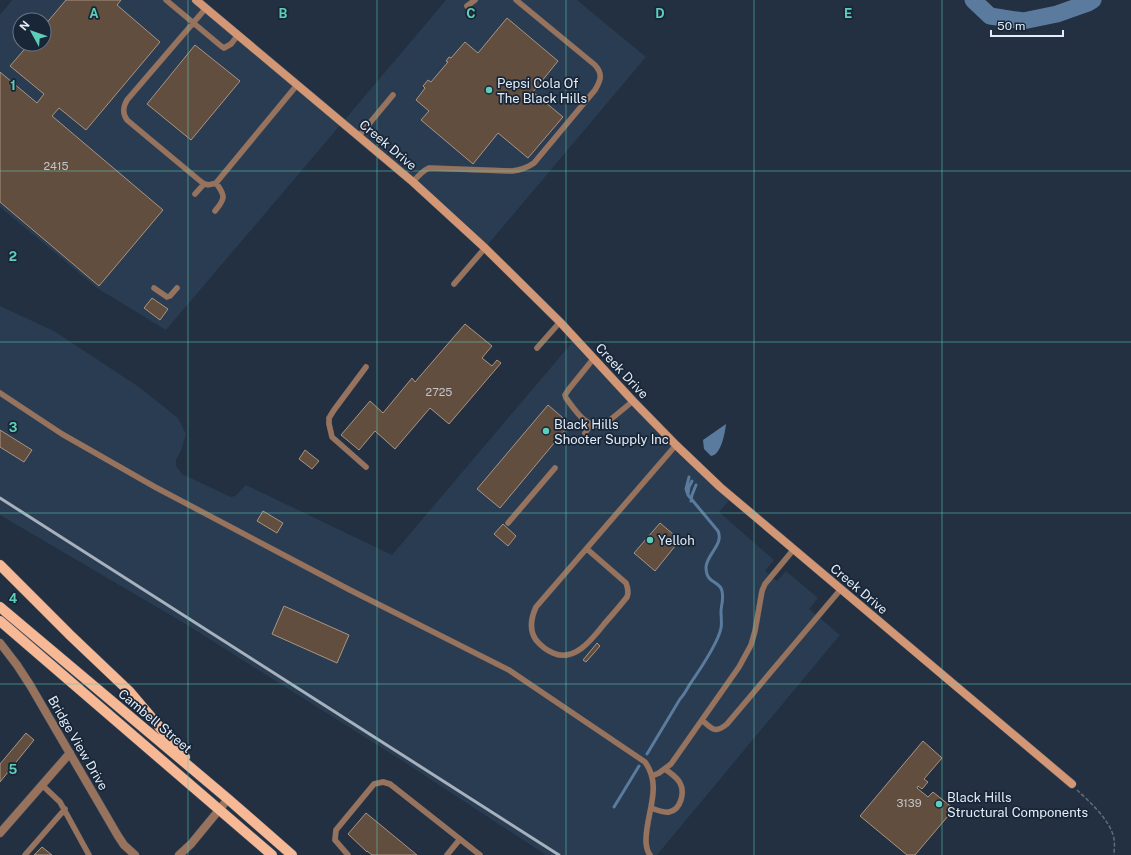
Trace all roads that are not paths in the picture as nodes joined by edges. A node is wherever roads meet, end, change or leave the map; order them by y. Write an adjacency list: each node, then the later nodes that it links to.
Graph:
1 (166, 0): 7 (lane)
2 (196, 0): 6 (street, Creek Drive)
3 (475, 0): 5 (lane)
4 (516, 0): 12 (lane)
5 (467, 6)
6 (206, 8): 7 (lane); 8 (street, Creek Drive)
7 (193, 23): 8 (lane); 13 (lane)
8 (238, 35): 9 (street, Creek Drive)
9 (297, 85): 11 (street, Creek Drive); 14 (lane)
10 (393, 95): 11 (lane)
11 (358, 137): 12 (street, Creek Drive)
12 (413, 182): 17 (street, Creek Drive)
13 (204, 184): 14 (lane); 15 (lane)
14 (216, 184): 16 (lane)
15 (196, 194)
16 (215, 211)
17 (485, 248): 18 (lane); 21 (street, Creek Drive)
18 (454, 284)
19 (154, 288): 20 (lane)
20 (177, 288)
21 (560, 322): 22 (lane); 23 (street, Creek Drive)
22 (537, 348)
23 (594, 358): 26 (street, Creek Drive); 27 (lane)
24 (366, 367): 30 (lane)
25 (0, 393): 43 (lane)
26 (633, 401): 27 (lane); 29 (street, Creek Drive)
27 (591, 424): 28 (lane)
28 (585, 433)
29 (676, 445): 33 (lane); 34 (street, Creek Drive)
30 (366, 467)
31 (555, 468): 32 (lane)
32 (508, 523)
33 (587, 549): 33 (lane)
34 (794, 549): 36 (street, Creek Drive); 40 (lane)
35 (0, 565): 44 (main road)
36 (841, 589): 40 (lane); 45 (street, Creek Drive)
37 (0, 608): 44 (main road, Cambell Street)
38 (0, 622): 50 (main road)
39 (0, 643): 41 (street, Bridge View Drive)
40 (702, 720): 42 (lane)
41 (70, 754): 46 (street); 55 (street, Bridge View Drive)
42 (666, 769): 43 (lane); 48 (lane)
43 (652, 776): 48 (lane)
44 (205, 779): 47 (main road, Cambell Street)
45 (1072, 784)
46 (42, 785): 49 (lane); 51 (street)
47 (228, 799): 50 (street); 58 (main road, Cambell Street)
48 (651, 808): 62 (lane)
49 (65, 809): 53 (lane); 54 (lane)
50 (220, 809): 56 (street); 57 (main road)
51 (0, 833)
52 (460, 839): 59 (lane); 60 (lane); 61 (lane)
53 (25, 855)
54 (89, 855)
55 (135, 855)
56 (179, 855)
57 (272, 855)
58 (292, 855)
59 (347, 855)
60 (447, 855)
61 (480, 855)
62 (650, 855)

